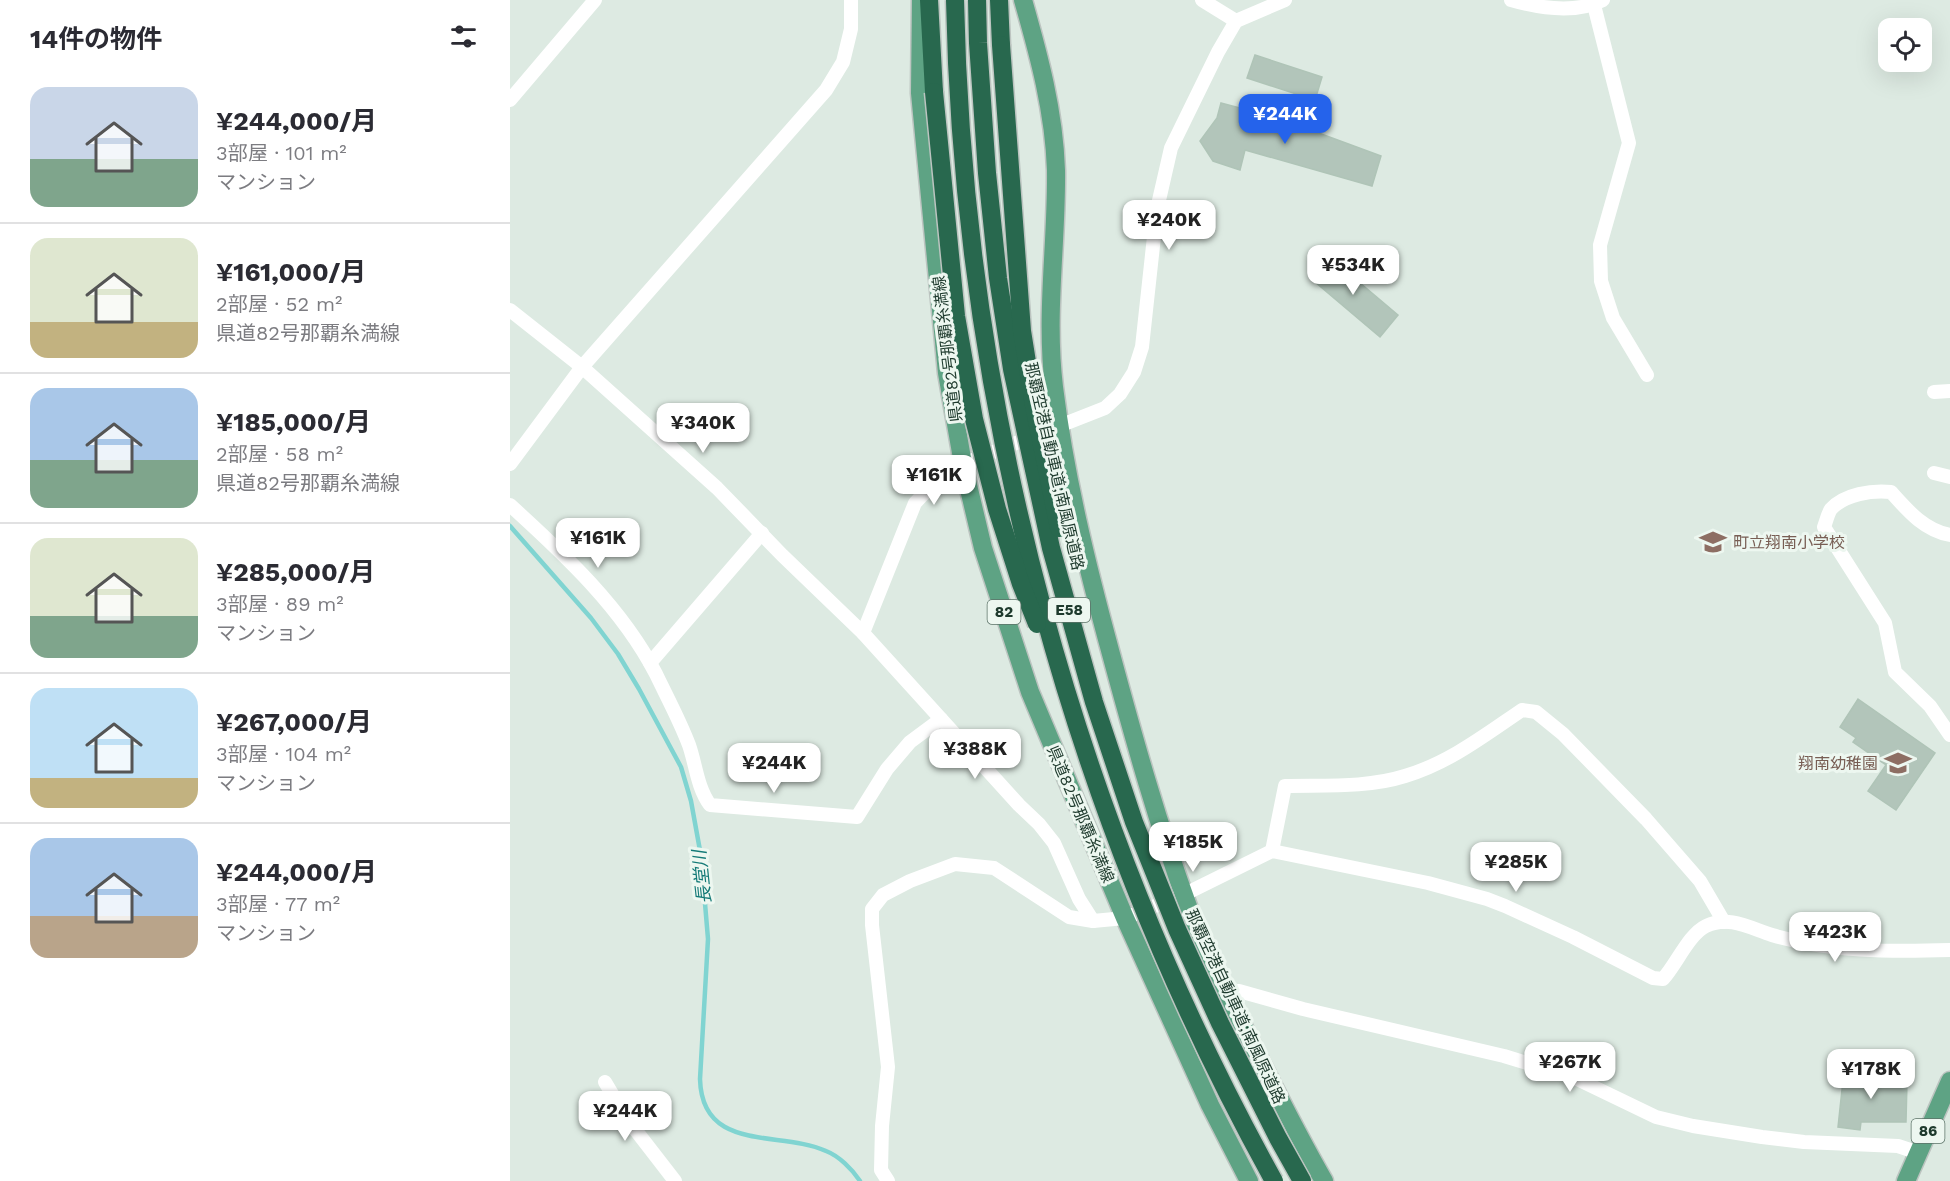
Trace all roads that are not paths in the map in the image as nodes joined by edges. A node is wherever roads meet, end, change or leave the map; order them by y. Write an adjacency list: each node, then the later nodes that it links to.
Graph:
1 (595, 0): 14 (street)
2 (851, 0): 16 (street)
3 (921, 0): 22 (main road, 県道82号那覇糸満線 / 82)
4 (929, 0): 31 (highway, bridge)
5 (955, 0): 31 (highway, E58, bridge)
6 (977, 0): 30 (highway, 那覇空港自動車道;南風原道路 / E58, bridge)
7 (999, 0): 30 (highway, bridge)
8 (1023, 0): 20 (main road)
9 (1203, 0): 13 (street)
10 (1285, 0): 13 (street)
11 (1511, 0): 12 (street)
12 (1598, 2): 17 (street)
13 (1236, 21): 20 (street)
14 (510, 100)
15 (510, 310): 16 (street)
16 (582, 367): 21 (street); 26 (street)
17 (1647, 375)
18 (1950, 391): 19 (street)
19 (1934, 392)
20 (1059, 428): 22 (street); 35 (main road)
21 (510, 464)
22 (963, 464): 28 (street); 36 (main road, 県道82号那覇糸満線 / 82)
23 (1934, 473): 24 (street)
24 (1950, 477)
25 (510, 505): 29 (street)
26 (762, 533): 28 (street); 29 (street)
27 (1950, 535): 33 (street)
28 (863, 633): 32 (street)
29 (650, 663): 32 (street)
30 (1094, 702): 48 (highway, 那覇空港自動車道;南風原道路 / E58, bridge)
31 (1074, 715): 47 (highway, E58, bridge)
32 (941, 719): 37 (street)
33 (1950, 735)
34 (1272, 851): 35 (street); 38 (street); 38 (street)
35 (1185, 894): 36 (street); 40 (main road)
36 (1125, 918): 37 (street); 46 (main road, 県道82号那覇糸満線 / 82)
37 (1093, 921): 45 (street)
38 (1724, 921): 39 (street)
39 (1950, 950)
40 (1226, 991): 43 (street); 49 (main road)
41 (1950, 1081): 43 (main road, 86)
42 (605, 1083): 44 (street)
43 (1919, 1153): 50 (main road, 86)
44 (675, 1181)
45 (888, 1181)
46 (1249, 1181)
47 (1274, 1181)
48 (1302, 1181)
49 (1324, 1181)
50 (1906, 1181)

